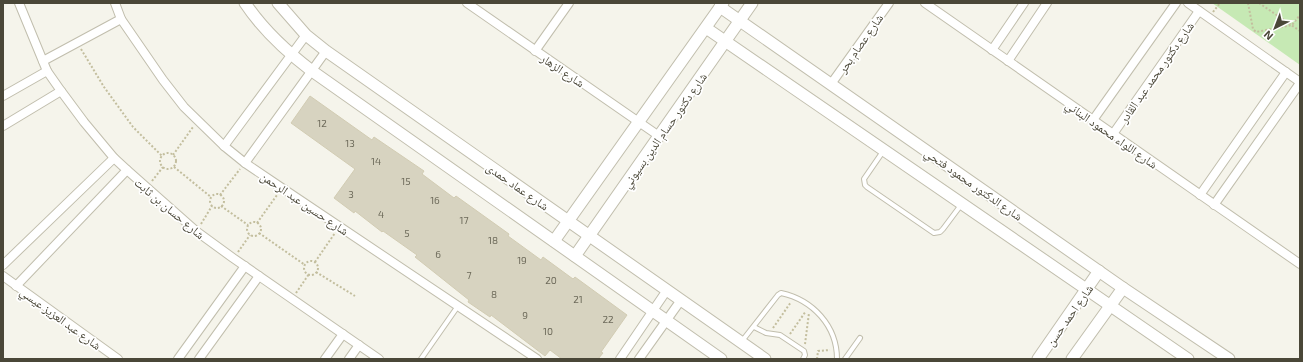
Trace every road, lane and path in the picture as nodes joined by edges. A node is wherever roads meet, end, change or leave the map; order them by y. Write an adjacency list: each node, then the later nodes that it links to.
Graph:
1 (18, 3): 31 (street, شارع حسان بن ثابت)
2 (115, 3): 19 (street, شارع حسين عبد الرحمن)
3 (246, 3): 30 (street, شارع عماد حمدى)
4 (278, 3): 24 (street, شارع عماد حمدى)
5 (467, 3): 29 (street, شارع الزهار)
6 (569, 3): 29 (street)
7 (752, 3): 20 (street, شارع دكتور حسام الدين بسيوني)
8 (889, 3): 37 (street, شارع عصام بحر)
9 (925, 3): 27 (street, شارع اللواء محمود البناني)
10 (1024, 3): 27 (street)
11 (1048, 3): 32 (street)
12 (1176, 3): 41 (street, شارع دكتور محمد عبد القادر)
13 (1188, 3): 17 (street)
14 (1248, 3): 21 (path)
15 (1259, 3): 21 (path)
16 (722, 5): 20 (street, شارع الدكتور محمود فتحي); 22 (street, شارع دكتور حسام الدين بسيوني)
17 (1199, 11): 35 (street); 44 (street, شارع دكتور محمد عبد القادر)
18 (1300, 15): 21 (path)
19 (121, 19): 26 (street); 40 (street, شارع حسين عبد الرحمن)
20 (740, 21): 25 (street, شارع دكتور حسام الدين بسيوني); 37 (street, شارع الدكتور محمود فتحي)
21 (1292, 25): 23 (path)
22 (706, 28): 25 (street, شارع الدكتور محمود فتحي); 42 (street, شارع دكتور حسام الدين بسيوني)
23 (1300, 31)
24 (306, 35): 28 (street, شارع عماد حمدى); 30 (street)
25 (726, 41): 45 (street, شارع دكتور حسام الدين بسيوني); 47 (street, شارع الدكتور محمود فتحي)
26 (77, 43): 31 (street); 48 (path)
27 (992, 50): 32 (street, شارع اللواء محمود البناني)
28 (326, 51): 34 (street); 64 (street, شارع عماد حمدى)
29 (535, 51): 42 (street, شارع الزهار)
30 (291, 55): 34 (street, شارع عماد حمدى); 46 (street)
31 (43, 61): 33 (street, شارع حسان بن ثابت)
32 (1008, 61): 41 (street, شارع اللواء محمود البناني)
33 (47, 71): 38 (street, شارع حسان بن ثابت); 39 (street)
34 (312, 71): 51 (street); 72 (street, شارع عماد حمدى)
35 (1286, 72): 36 (street); 58 (street)
36 (1300, 82): 61 (street)
37 (831, 84): 80 (street, شارع الدكتور محمود فتحي)
38 (61, 91): 43 (street); 50 (street, شارع حسان بن ثابت)
39 (3, 96)
40 (197, 120): 46 (street, شارع حسين عبد الرحمن); 49 (path)
41 (1092, 120): 44 (street, شارع اللواء محمود البناني)
42 (639, 122): 45 (street, شارع الزهار); 64 (street, شارع دكتور حسام الدين بسيوني)
43 (3, 126)
44 (1113, 134): 58 (street, شارع اللواء محمود البناني)
45 (659, 136): 71 (street, شارع دكتور حسام الدين بسيوني)
46 (224, 146): 51 (street, شارع حسين عبد الرحمن)
47 (884, 150): 60 (street, شارع الدكتور محمود فتحي); 60 (lane)
48 (162, 156): 49 (path); 52 (path)
49 (174, 156): 53 (path)
50 (114, 158): 54 (street, شارع حسان بن ثابت); 77 (street)
51 (245, 163): 56 (street, شارع حسين عبد الرحمن); 57 (path)
52 (163, 167): 53 (path); 55 (path)
53 (174, 167): 59 (path)
54 (127, 170): 55 (street, شارع حسان بن ثابت); 85 (street)
55 (147, 188): 68 (street, شارع حسان بن ثابت)
56 (282, 188): 65 (path); 67 (street, شارع حسين عبد الرحمن)
57 (220, 195): 59 (path); 63 (path)
58 (1200, 195): 61 (street, شارع اللواء محمود البناني)
59 (211, 197): 62 (path)
60 (962, 204): 88 (street, شارع الدكتور محمود فتحي)
61 (1214, 205): 76 (street, شارع اللواء محمود البناني)
62 (212, 206): 63 (path); 68 (path)
63 (221, 206): 66 (path)
64 (568, 221): 71 (street, شارع عماد حمدى); 72 (street, شارع دكتور حسام الدين بسيوني)
65 (257, 223): 66 (path); 69 (path)
66 (248, 225): 70 (path)
67 (340, 227): 75 (path); 94 (street, شارع حسين عبد الرحمن)
68 (196, 231): 74 (street, شارع حسان بن ثابت)
69 (259, 233): 70 (path); 78 (path)
70 (250, 235): 74 (path)
71 (590, 236): 73 (street, شارع دكتور حسام الدين بسيوني); 87 (street, شارع عماد حمدى)
72 (554, 241): 73 (street, شارع عماد حمدى)
73 (575, 256): 96 (street, شارع عماد حمدى)
74 (233, 258): 79 (street, شارع حسان بن ثابت)
75 (315, 262): 78 (path); 81 (path)
76 (1300, 264)
77 (3, 265)
78 (304, 265): 82 (path)
79 (245, 266): 84 (street, شارع حسان بن ثابت); 108 (street)
80 (1099, 271): 86 (street, شارع الدكتور محمود فتحي); 88 (street, شارع احمد حسن)
81 (316, 272): 82 (path); 89 (path)
82 (309, 274): 91 (path)
83 (3, 276): 85 (street, شارع عبد العزيز عيسي)
84 (259, 276): 91 (street, شارع حسان بن ثابت); 109 (street)
85 (16, 286): 107 (street, شارع عبد العزيز عيسي)
86 (1123, 288): 95 (street); 126 (street, شارع الدكتور محمود فتحي)
87 (667, 290): 92 (street, شارع عماد حمدى); 96 (street)
88 (1087, 290): 95 (street, شارع الدكتور محمود فتحي); 123 (street, شارع احمد حسن)
89 (354, 296)
90 (795, 297): 93 (lane); 98 (lane); 100 (path)
91 (292, 298): 99 (street, شارع حسان بن ثابت)
92 (681, 300): 97 (street); 103 (street, شارع عماد حمدى)
93 (810, 305): 102 (path); 105 (lane); 106 (path)
94 (458, 306): 113 (lane); 114 (street, شارع حسين عبد الرحمن)
95 (1110, 306): 124 (street); 125 (street, شارع الدكتور محمود فتحي)
96 (653, 311): 97 (street, شارع عماد حمدى); 115 (street)
97 (666, 321): 116 (street); 117 (street, شارع عماد حمدى)
98 (754, 327): 100 (lane); 103 (lane)
99 (344, 334): 104 (street, شارع حسان بن ثابت); 110 (street)
100 (769, 334): 102 (lane)
101 (860, 338): 122 (lane)
102 (786, 339): 106 (lane)
103 (741, 342): 118 (street, شارع عماد حمدى)
104 (359, 345): 111 (street); 112 (street, شارع حسان بن ثابت)
105 (837, 350): 120 (path); 121 (lane)
106 (804, 351): 119 (lane)
107 (118, 359)
108 (178, 359)
109 (199, 359)
110 (325, 359)
111 (349, 359)
112 (379, 359)
113 (421, 359)
114 (537, 359)
115 (620, 359)
116 (639, 359)
117 (721, 359)
118 (765, 359)
119 (803, 359)
120 (817, 359)
121 (837, 359)
122 (845, 359)
123 (1038, 359)
124 (1072, 359)
125 (1188, 359)
126 (1229, 359)

